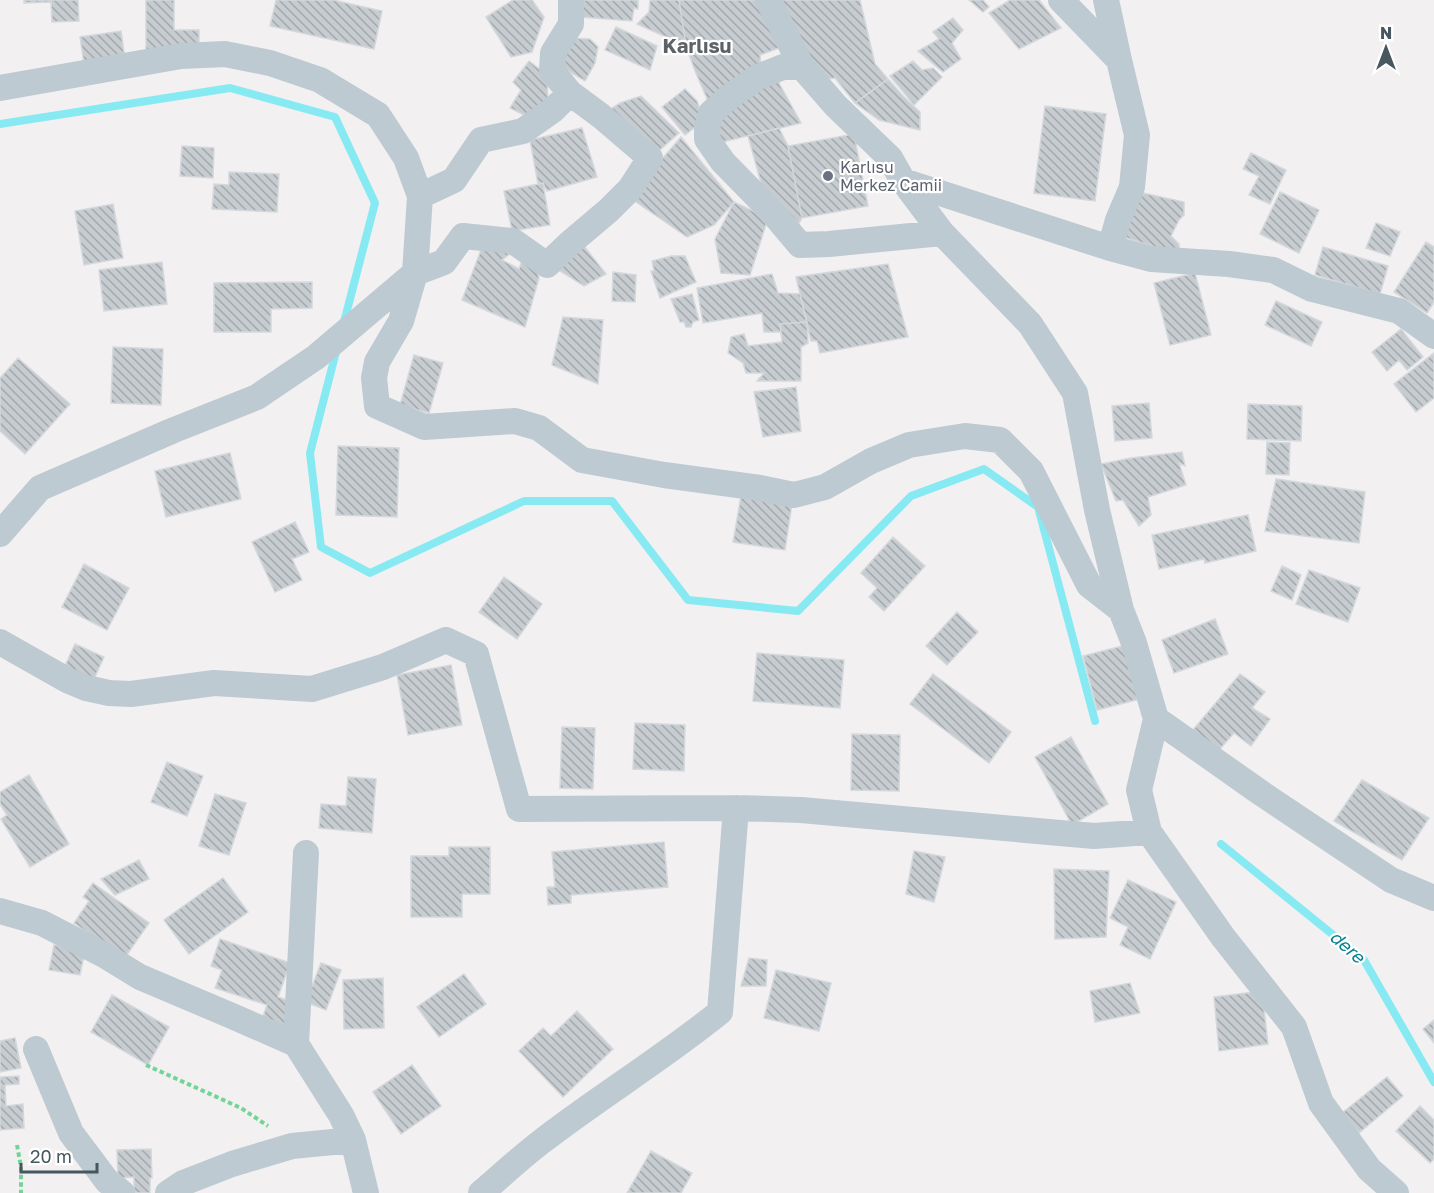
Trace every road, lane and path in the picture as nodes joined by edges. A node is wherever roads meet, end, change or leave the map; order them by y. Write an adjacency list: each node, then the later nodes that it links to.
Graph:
1 (571, 0): 8 (street)
2 (768, 0): 6 (street)
3 (1062, 0): 5 (street)
4 (1106, 0): 5 (street)
5 (1119, 60): 12 (street)
6 (802, 67): 9 (street); 11 (street)
7 (0, 88): 10 (street)
8 (570, 93): 10 (street); 13 (street)
9 (903, 181): 11 (street); 12 (street)
10 (420, 196): 13 (street)
11 (942, 233): 16 (street)
12 (1110, 248): 14 (street)
13 (415, 273): 15 (street); 16 (street)
14 (1434, 336)
15 (0, 534)
16 (1121, 610): 18 (street)
17 (0, 642): 19 (street)
18 (1156, 719): 20 (street); 22 (street)
19 (736, 808): 20 (street); 34 (street)
20 (1149, 832): 35 (street)
21 (306, 852): 24 (street)
22 (1434, 898)
23 (0, 911): 24 (street)
24 (296, 1044): 27 (street)
25 (36, 1049): 31 (street)
26 (146, 1065): 29 (path)
27 (352, 1140): 29 (street); 33 (street)
28 (17, 1145): 30 (path)
29 (285, 1148): 32 (street)
30 (21, 1193)
31 (122, 1193)
32 (168, 1193)
33 (366, 1193)
34 (481, 1193)
35 (1396, 1193)

